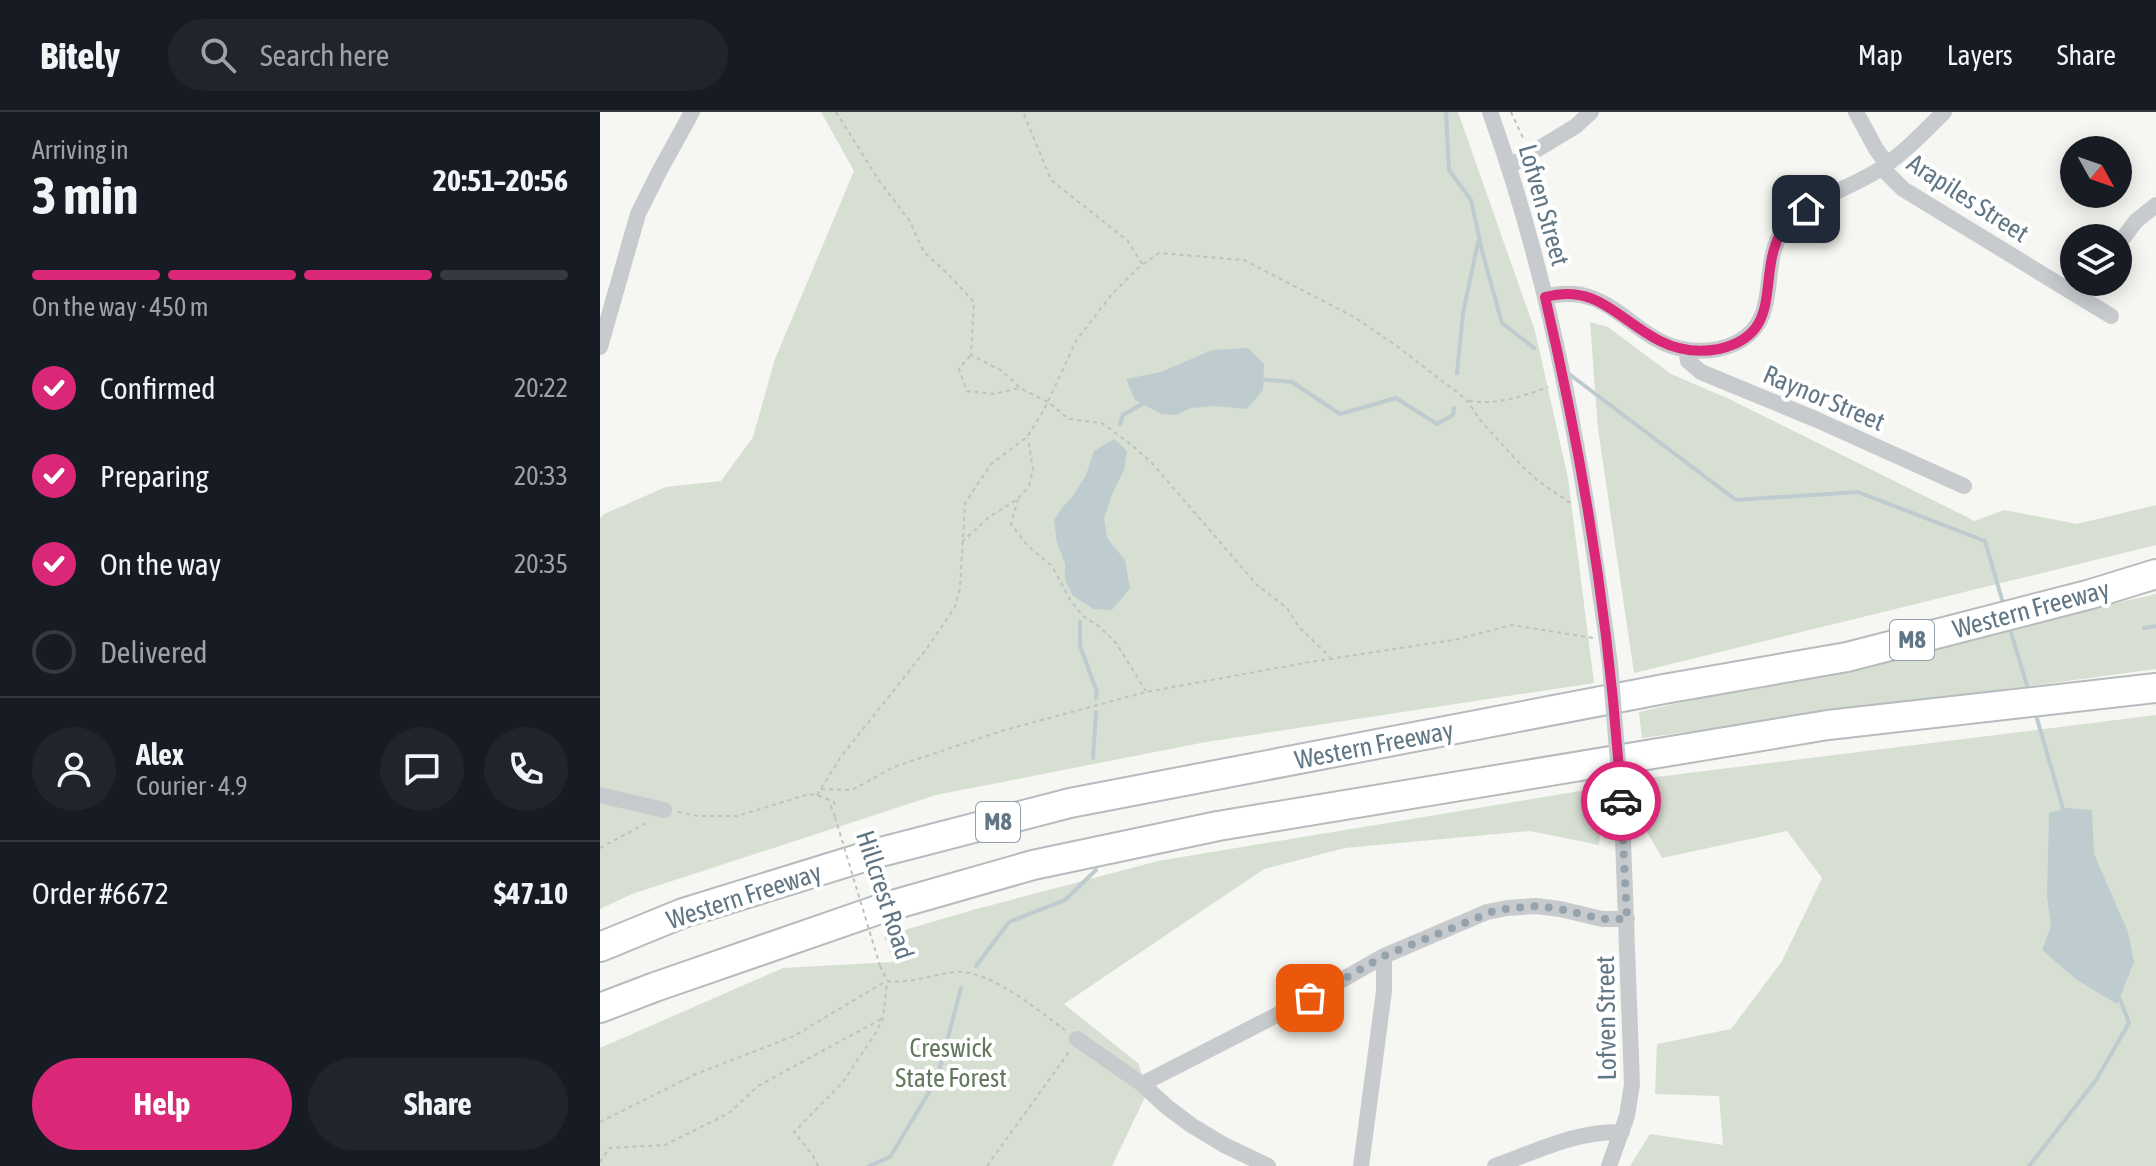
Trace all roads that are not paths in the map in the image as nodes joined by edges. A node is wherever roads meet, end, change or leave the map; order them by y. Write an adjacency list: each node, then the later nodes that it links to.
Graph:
1 (692, 112): 14 (street)
2 (1490, 112): 6 (street, Lofven Street)
3 (1591, 112): 6 (street)
4 (1856, 112): 7 (street, Arapiles Street)
5 (1944, 112): 7 (street)
6 (1510, 166): 12 (street, Lofven Street)
7 (1885, 166): 10 (street, Arapiles Street); 15 (street)
8 (2156, 205): 9 (street)
9 (2132, 226)
10 (2060, 285)
11 (2079, 296): 13 (street, Arapiles Street)
12 (1545, 297): 15 (street, Raynor Street); 21 (street, Lofven Street, bridge)
13 (2111, 316)
14 (600, 347)
15 (1686, 350): 16 (street, Raynor Street)
16 (1964, 486)
17 (2156, 574): 22 (highway, Western Freeway / M8)
18 (2156, 688): 24 (highway, Western Freeway / M8)
19 (600, 795): 20 (street)
20 (664, 810)
21 (1627, 919): 23 (street); 27 (street, Lofven Street)
22 (600, 947)
23 (1384, 956): 26 (street); 29 (street)
24 (600, 1008)
25 (1077, 1039): 26 (street)
26 (1142, 1084): 28 (street)
27 (1622, 1132): 30 (street); 31 (street, Lofven Street)
28 (1268, 1166)
29 (1361, 1166)
30 (1495, 1166)
31 (1609, 1166)

